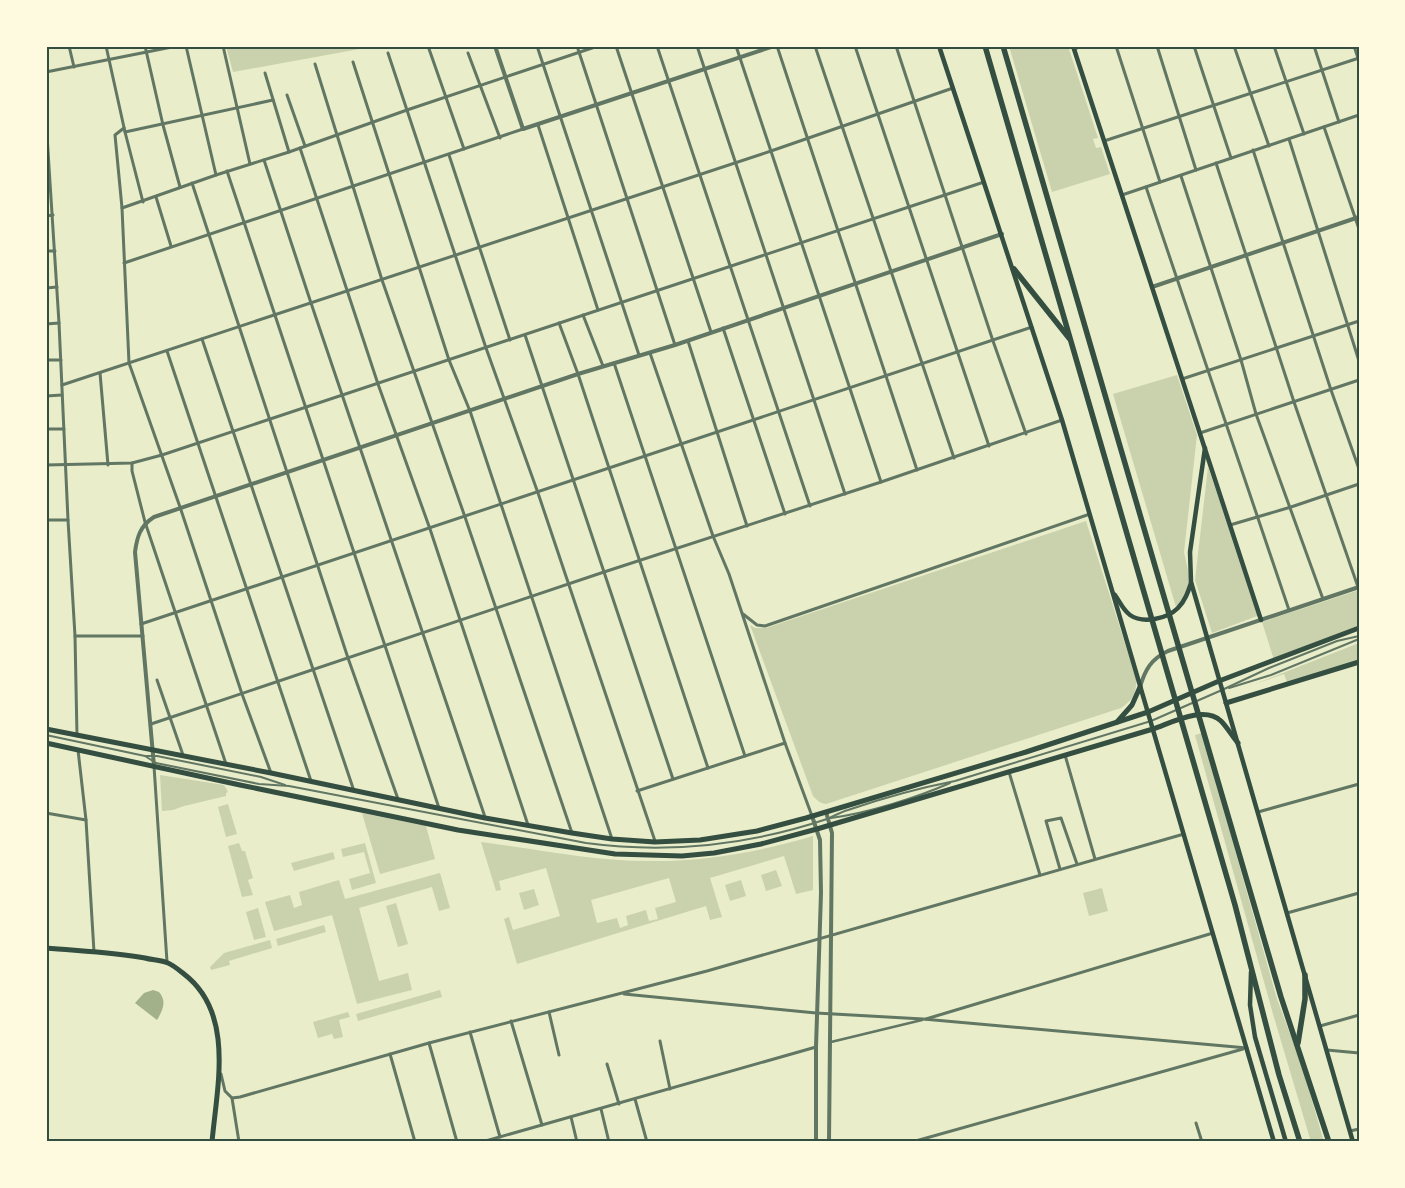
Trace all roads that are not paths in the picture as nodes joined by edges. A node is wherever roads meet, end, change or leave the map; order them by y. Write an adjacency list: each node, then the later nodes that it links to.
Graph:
1 (69, 46): 42 (street)
2 (106, 46): 38 (street)
3 (145, 46): 32 (street)
4 (177, 46): 32 (street)
5 (186, 46): 64 (street)
6 (223, 46): 60 (street)
7 (428, 46): 55 (street)
8 (495, 46): 47 (street)
9 (537, 46): 41 (street)
10 (577, 46): 33 (street)
11 (598, 46): 33 (street)
12 (616, 46): 52 (street)
13 (657, 46): 49 (street)
14 (696, 46): 43 (street)
15 (736, 46): 36 (street)
16 (775, 46): 36 (street); 81 (street)
17 (815, 46): 72 (street)
18 (855, 46): 62 (street)
19 (896, 46): 57 (street)
20 (939, 46): 51 (main road)
21 (985, 46): 183 (highway)
22 (1003, 46): 387 (highway)
23 (1082, 46): 31 (street)
24 (1116, 46): 75 (street)
25 (1157, 46): 66 (street)
26 (1194, 46): 59 (street)
27 (1234, 46): 53 (street)
28 (1274, 46): 48 (street)
29 (1314, 46): 44 (street)
30 (1354, 46): 37 (street)
31 (1073, 48): 83 (main road)
32 (146, 52): 38 (street); 71 (street)
33 (579, 52): 41 (street); 58 (street)
34 (388, 53): 61 (street)
35 (468, 53): 50 (street)
36 (740, 58): 43 (street); 90 (street)
37 (1358, 59): 44 (street)
38 (108, 60): 42 (street); 74 (street)
39 (353, 62): 68 (street)
40 (315, 64): 78 (street)
41 (543, 64): 47 (street); 65 (street)
42 (74, 67): 45 (street)
43 (705, 70): 49 (street); 96 (street)
44 (1322, 70): 48 (street); 69 (street)
45 (46, 72)
46 (265, 73): 56 (street)
47 (506, 76): 50 (street); 76 (street)
48 (1286, 81): 53 (street); 79 (street)
49 (668, 82): 52 (street); 102 (street)
50 (481, 85): 55 (street); 80 (street)
51 (953, 88): 57 (street); 106 (main road)
52 (633, 93): 58 (street); 109 (street)
53 (1250, 94): 59 (street); 86 (street)
54 (287, 95): 85 (street)
55 (446, 97): 61 (street); 88 (street)
56 (273, 100): 60 (street); 91 (street)
57 (914, 101): 62 (street); 113 (street)
58 (598, 105): 65 (street); 116 (street)
59 (1214, 105): 66 (street); 93 (street)
60 (238, 107): 64 (street); 98 (street)
61 (407, 110): 68 (street); 95 (street)
62 (878, 114): 72 (street); 119 (street)
63 (1359, 115): 69 (street)
64 (201, 116): 71 (street); 103 (street)
65 (561, 117): 70 (street); 121 (street)
66 (1180, 117): 75 (street); 99 (street)
67 (46, 120): 84 (street)
68 (373, 122): 78 (street); 101 (street)
69 (1339, 122): 73 (street)
70 (538, 124): 76 (street); 125 (street)
71 (163, 125): 77 (street); 110 (street)
72 (842, 127): 81 (street); 127 (street)
73 (1324, 127): 79 (street); 126 (street)
74 (124, 128): 77 (street); 120 (street)
75 (1142, 128): 83 (street); 107 (street)
76 (523, 130): 80 (street)
77 (125, 132): 118 (street)
78 (338, 134): 85 (street); 111 (street)
79 (1304, 134): 82 (street)
80 (500, 138): 88 (street)
81 (807, 139): 90 (street); 131 (street)
82 (1288, 139): 86 (street); 130 (street)
83 (1104, 141): 114 (main road)
84 (47, 145): 105 (street)
85 (305, 146): 87 (street)
86 (1269, 146): 89 (street)
87 (300, 148): 91 (street); 117 (street)
88 (464, 149): 92 (street)
89 (1253, 150): 93 (street); 134 (street)
90 (771, 151): 96 (street); 135 (street)
91 (289, 152): 94 (street)
92 (449, 155): 95 (street); 137 (street)
93 (1231, 158): 97 (street)
94 (264, 160): 98 (street); 122 (street)
95 (424, 163): 101 (street); 141 (street)
96 (734, 163): 102 (street); 142 (street)
97 (1216, 163): 99 (street); 143 (street)
98 (250, 164): 100 (street)
99 (1196, 170): 104 (street)
100 (228, 171): 103 (street); 128 (street)
101 (390, 174): 111 (street); 146 (street)
102 (699, 174): 109 (street); 147 (street)
103 (216, 175): 108 (street)
104 (1181, 176): 107 (street); 148 (street)
105 (48, 180): 123 (street)
106 (984, 182): 113 (street); 132 (main road)
107 (1160, 182): 112 (street)
108 (192, 183): 110 (street); 133 (street)
109 (663, 186): 116 (street); 151 (street)
110 (180, 187): 115 (street)
111 (353, 187): 117 (street); 153 (street)
112 (1146, 187): 114 (street); 152 (street)
113 (946, 195): 119 (street); 138 (street)
114 (1122, 195): 156 (main road)
115 (156, 197): 118 (street); 136 (street)
116 (627, 198): 121 (street); 158 (street)
117 (317, 199): 122 (street); 159 (street)
118 (143, 202): 120 (street)
119 (909, 207): 127 (street); 144 (street)
120 (122, 208): 145 (street)
121 (592, 210): 125 (street); 161 (street)
122 (280, 211): 128 (street); 162 (street)
123 (53, 215): 124 (street); 139 (street)
124 (46, 216)
125 (567, 218): 137 (street); 164 (street)
126 (1357, 218): 129 (street); 130 (street)
127 (874, 219): 131 (street); 150 (street)
128 (245, 223): 133 (street); 165 (street)
129 (1359, 229)
130 (1319, 230): 134 (street); 172 (street)
131 (838, 231): 135 (street); 154 (street)
132 (1002, 234): 138 (street); 149 (main road)
133 (208, 235): 136 (street); 173 (street)
134 (1283, 242): 143 (street); 178 (street)
135 (801, 244): 142 (street); 160 (street)
136 (171, 246): 145 (street)
137 (479, 246): 141 (street); 180 (street)
138 (962, 248): 144 (street); 182 (street)
139 (55, 251): 140 (street); 155 (street)
140 (46, 252)
141 (454, 254): 146 (street); 185 (street)
142 (766, 255): 147 (street); 163 (street)
143 (1247, 255): 148 (street); 186 (street)
144 (927, 261): 150 (street); 189 (street)
145 (124, 263): 197 (street)
146 (419, 267): 153 (street); 193 (street)
147 (729, 267): 151 (street); 167 (street)
148 (1211, 267): 152 (street); 194 (street)
149 (1014, 270): 174 (main road); 183 (highway)
150 (891, 273): 154 (street); 198 (street)
151 (694, 279): 158 (street); 176 (street)
152 (1177, 279): 156 (street); 200 (street)
153 (382, 280): 159 (street); 201 (street)
154 (854, 285): 160 (street); 204 (street)
155 (57, 287): 157 (street); 169 (street)
156 (1152, 287): 205 (main road)
157 (46, 288)
158 (657, 291): 161 (street); 184 (street)
159 (347, 292): 162 (street); 207 (street)
160 (819, 296): 163 (street); 210 (street)
161 (621, 302): 164 (street); 190 (street)
162 (311, 303): 165 (street); 214 (street)
163 (784, 308): 167 (street); 216 (street)
164 (598, 310): 166 (street)
165 (275, 315): 173 (street); 218 (street)
166 (583, 315): 170 (street); 199 (street)
167 (747, 320): 175 (street); 220 (street)
168 (1359, 321): 172 (street)
169 (59, 323): 171 (street); 192 (street)
170 (559, 323): 177 (street); 203 (street)
171 (46, 324)
172 (1348, 325): 178 (street); 195 (street)
173 (238, 327): 179 (street); 222 (street)
174 (1033, 327): 182 (street); 224 (main road)
175 (724, 328): 176 (street); 223 (street)
176 (711, 332): 181 (street)
177 (525, 335): 180 (street); 209 (street)
178 (1314, 336): 186 (street); 211 (street)
179 (202, 339): 187 (street); 229 (street)
180 (510, 340): 185 (street)
181 (688, 340): 184 (street); 230 (street)
182 (993, 341): 189 (street); 232 (street)
183 (1072, 343): 373 (highway)
184 (675, 345): 188 (street)
185 (486, 348): 193 (street); 215 (street)
186 (1276, 348): 194 (street); 217 (street)
187 (167, 351): 197 (street); 234 (street)
188 (650, 353): 190 (street); 235 (street)
189 (957, 353): 198 (street); 236 (street)
190 (639, 355): 196 (street)
191 (46, 360): 192 (street)
192 (61, 360): 208 (street)
193 (449, 360): 201 (street); 219 (street)
194 (1241, 360): 200 (street); 221 (street)
195 (1359, 361)
196 (614, 362): 199 (street); 240 (street)
197 (129, 363): 202 (street); 239 (street)
198 (922, 364): 204 (street); 241 (street)
199 (603, 366): 203 (street)
200 (1207, 371): 205 (street); 226 (street)
201 (414, 372): 207 (street); 225 (street)
202 (100, 373): 208 (street); 246 (street)
203 (578, 374): 209 (street); 247 (street)
204 (885, 376): 210 (street); 249 (street)
205 (1182, 379): 231 (main road)
206 (1359, 380): 211 (street)
207 (378, 384): 214 (street); 233 (street)
208 (62, 386): 212 (street)
209 (542, 387): 215 (street); 251 (street)
210 (850, 388): 216 (street); 252 (street)
211 (1331, 390): 217 (street); 248 (street)
212 (62, 395): 213 (street); 227 (street)
213 (46, 396)
214 (342, 396): 218 (street); 237 (street)
215 (505, 400): 219 (street); 255 (street)
216 (814, 400): 220 (street); 256 (street)
217 (1294, 402): 221 (street); 257 (street)
218 (306, 408): 222 (street); 242 (street)
219 (470, 411): 225 (street); 259 (street)
220 (779, 413): 223 (street); 260 (street)
221 (1256, 414): 226 (street); 262 (street)
222 (270, 420): 229 (street); 250 (street)
223 (754, 420): 230 (street); 263 (street)
224 (1062, 420): 232 (street); 264 (main road)
225 (433, 424): 233 (street); 266 (street)
226 (1226, 424): 231 (street); 265 (street)
227 (64, 429): 228 (street); 245 (street)
228 (46, 430)
229 (235, 431): 234 (street); 253 (street)
230 (717, 433): 235 (street); 271 (street)
231 (1200, 433): 238 (main road)
232 (1026, 434): 236 (street)
233 (397, 435): 237 (street); 272 (street)
234 (198, 443): 239 (street); 258 (street)
235 (681, 445): 240 (street); 273 (street)
236 (989, 446): 241 (street)
237 (360, 448): 242 (street); 274 (street)
238 (1205, 448): 270 (main road); 281 (main road)
239 (162, 455): 243 (street); 261 (street)
240 (645, 456): 247 (street); 275 (street)
241 (954, 458): 249 (street)
242 (323, 460): 250 (street); 276 (street)
243 (132, 463): 246 (street); 269 (street)
244 (46, 465): 245 (street)
245 (66, 465): 246 (street); 268 (street)
246 (108, 465)
247 (609, 469): 251 (street); 277 (street)
248 (1359, 469)
249 (917, 470): 252 (street)
250 (286, 472): 253 (street); 278 (street)
251 (573, 481): 255 (street); 279 (street)
252 (882, 482): 256 (street)
253 (251, 484): 258 (street); 280 (street)
254 (1359, 484): 257 (street)
255 (538, 492): 259 (street); 282 (street)
256 (845, 494): 260 (street)
257 (1327, 494): 262 (street); 283 (street)
258 (216, 496): 261 (street); 284 (street)
259 (501, 505): 266 (street); 286 (street)
260 (810, 506): 263 (street)
261 (180, 507): 269 (street); 288 (street)
262 (1291, 507): 265 (street); 287 (street)
263 (785, 514): 271 (street)
264 (1090, 514): 285 (main road); 292 (street)
265 (1257, 516): 270 (street); 290 (street)
266 (465, 517): 272 (street); 289 (street)
267 (46, 520): 268 (street)
268 (68, 520): 298 (street)
269 (146, 522): 291 (street); 295 (street)
270 (1230, 525): 293 (main road)
271 (747, 526): 273 (street)
272 (430, 529): 274 (street); 294 (street)
273 (713, 536): 275 (street); 292 (street)
274 (392, 542): 276 (street); 297 (street)
275 (676, 549): 277 (street); 331 (street)
276 (355, 554): 278 (street); 302 (street)
277 (640, 561): 279 (street); 334 (street)
278 (318, 566): 280 (street); 303 (street)
279 (604, 572): 282 (street); 337 (street)
280 (283, 578): 284 (street); 305 (street)
281 (1191, 582): 285 (main road); 300 (main road)
282 (569, 584): 286 (street); 343 (street)
283 (1359, 587): 287 (street)
284 (248, 589): 288 (street); 308 (street)
285 (1113, 592): 309 (main road)
286 (532, 597): 289 (street); 359 (street)
287 (1323, 599): 290 (street)
288 (212, 602): 291 (street); 311 (street)
289 (495, 609): 294 (street); 357 (street)
290 (1289, 610): 293 (street)
291 (176, 613): 295 (street); 313 (street)
292 (742, 613): 324 (street)
293 (1261, 620): 300 (street)
294 (460, 621): 297 (street); 355 (street)
295 (141, 624): 299 (street)
296 (1359, 628): 307 (main road)
297 (422, 633): 302 (street); 350 (street)
298 (75, 636): 299 (street); 322 (street)
299 (143, 636): 318 (street)
300 (1208, 637): 307 (main road); 309 (street)
301 (1359, 638): 310 (lane); 310 (lane)
302 (386, 645): 303 (street); 345 (street)
303 (348, 658): 305 (street); 344 (street)
304 (1359, 662): 312 (main road)
305 (314, 670): 308 (street); 342 (street)
306 (157, 680): 315 (street)
307 (1219, 681): 310 (main road); 314 (main road)
308 (278, 683): 311 (street); 339 (street)
309 (1140, 687): 314 (main road); 317 (main road)
310 (1222, 690): 312 (main road); 316 (lane)
311 (242, 694): 313 (street); 336 (street)
312 (1226, 703): 325 (main road)
313 (206, 706): 315 (street); 333 (street)
314 (1148, 712): 316 (main road); 317 (main road)
315 (170, 718): 318 (street); 330 (street)
316 (1150, 720): 320 (main road); 338 (lane)
317 (1116, 722): 346 (main road)
318 (151, 724): 327 (street)
319 (46, 729): 322 (main road)
320 (1153, 729): 325 (main road); 328 (main road); 358 (main road)
321 (46, 735): 329 (lane)
322 (77, 736): 327 (main road)
323 (46, 743): 326 (main road)
324 (784, 743): 331 (street); 349 (street)
325 (1238, 743): 347 (main road)
326 (78, 750): 332 (main road); 352 (street)
327 (153, 753): 329 (lane); 330 (main road); 332 (street); 341 (lane)
328 (1065, 755): 335 (main road); 361 (street)
329 (145, 756): 332 (lane)
330 (183, 756): 333 (main road)
331 (745, 756): 334 (street)
332 (154, 764): 341 (lane); 356 (main road); 372 (street)
333 (226, 764): 336 (main road)
334 (708, 768): 337 (street)
335 (1009, 772): 354 (main road); 364 (street)
336 (271, 773): 339 (main road)
337 (673, 779): 343 (street)
338 (955, 781): 351 (lane); 351 (lane)
339 (311, 782): 342 (main road)
340 (1359, 784): 347 (street)
341 (289, 786): 353 (lane)
342 (354, 791): 344 (main road)
343 (637, 791): 360 (street)
344 (398, 800): 345 (main road)
345 (439, 808): 350 (main road)
346 (826, 812): 349 (main road); 351 (street)
347 (1258, 812): 366 (main road)
348 (46, 813): 352 (street)
349 (812, 816): 353 (street); 360 (main road)
350 (485, 818): 355 (main road)
351 (828, 818): 353 (lane); 354 (street)
352 (86, 820): 371 (street)
353 (815, 822): 356 (street)
354 (830, 824): 356 (main road); 368 (street)
355 (529, 825): 357 (main road)
356 (817, 828): 369 (street)
357 (572, 833): 359 (main road)
358 (1184, 834): 361 (street); 367 (main road)
359 (612, 839): 360 (main road)
360 (655, 842)
361 (1095, 859): 362 (street)
362 (1076, 864): 363 (street); 363 (street)
363 (1060, 870): 364 (street)
364 (1040, 875): 368 (street)
365 (1359, 893): 366 (street)
366 (1287, 913): 374 (main road)
367 (1213, 933): 380 (street); 389 (main road)
368 (832, 936): 369 (street); 378 (street)
369 (819, 939): 375 (street); 377 (street)
370 (46, 948): 371 (main road)
371 (94, 953): 372 (main road)
372 (167, 962): 395 (main road)
373 (1252, 966): 420 (main road); 421 (highway)
374 (1305, 975): 382 (main road); 387 (highway)
375 (621, 994): 376 (street); 377 (street)
376 (549, 1012): 381 (street); 393 (street)
377 (816, 1013): 378 (street); 388 (street)
378 (829, 1014): 380 (street); 385 (street)
379 (1359, 1015): 382 (street)
380 (923, 1019): 385 (street); 389 (street)
381 (512, 1021): 383 (street); 403 (street)
382 (1320, 1026): 390 (main road)
383 (470, 1032): 386 (street); 406 (street)
384 (660, 1041): 396 (street)
385 (829, 1042): 416 (street)
386 (429, 1043): 392 (street); 410 (street)
387 (1298, 1045): 422 (highway)
388 (816, 1047): 396 (street); 415 (street)
389 (1247, 1048): 417 (street); 419 (main road)
390 (1327, 1050): 391 (street); 405 (main road)
391 (1359, 1053)
392 (390, 1054): 397 (street); 409 (street)
393 (559, 1055)
394 (607, 1064): 399 (street)
395 (219, 1066): 397 (street); 407 (main road)
396 (670, 1089): 398 (street)
397 (232, 1098): 408 (street)
398 (635, 1099): 399 (street); 414 (street)
399 (619, 1104): 400 (street)
400 (601, 1109): 401 (street); 413 (street)
401 (571, 1117): 403 (street); 412 (street)
402 (1196, 1123): 418 (street)
403 (542, 1125): 406 (street)
404 (1359, 1129): 405 (street)
405 (1350, 1131): 423 (main road)
406 (500, 1137): 411 (street)
407 (212, 1142)
408 (239, 1142)
409 (415, 1142)
410 (456, 1142)
411 (482, 1142)
412 (577, 1142)
413 (609, 1142)
414 (647, 1142)
415 (816, 1142)
416 (829, 1142)
417 (912, 1142)
418 (1202, 1142)
419 (1274, 1142)
420 (1286, 1142)
421 (1300, 1142)
422 (1328, 1142)
423 (1353, 1142)

